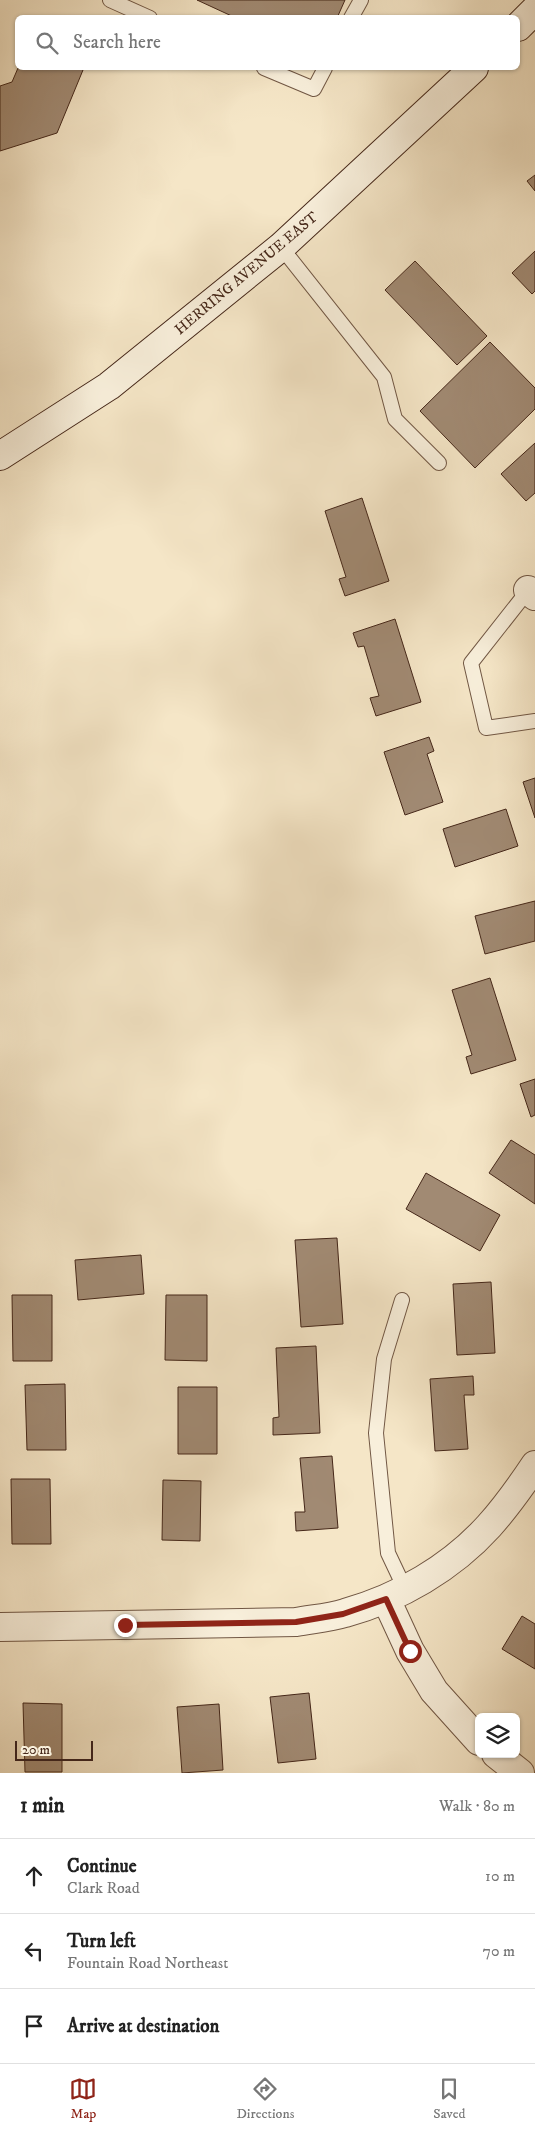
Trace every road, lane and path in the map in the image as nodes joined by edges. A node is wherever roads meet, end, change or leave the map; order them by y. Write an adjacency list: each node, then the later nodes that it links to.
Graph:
1 (110, 0): 4 (lane)
2 (360, 0): 5 (lane)
3 (535, 10): 6 (street)
4 (143, 15)
5 (353, 15)
6 (520, 25)
7 (269, 70): 8 (lane)
8 (325, 70)
9 (472, 70): 10 (street, HERRING AVENUE EAST)
10 (281, 248): 11 (street, HERRING AVENUE EAST); 12 (lane)
11 (0, 456)
12 (440, 463)
13 (533, 590): 14 (lane)
14 (535, 721)
15 (402, 1300): 17 (lane)
16 (535, 1465): 17 (street)
17 (396, 1594): 18 (street); 19 (street)
18 (0, 1627)
19 (475, 1737)
20 (501, 1758): 21 (street)
21 (520, 1773)

